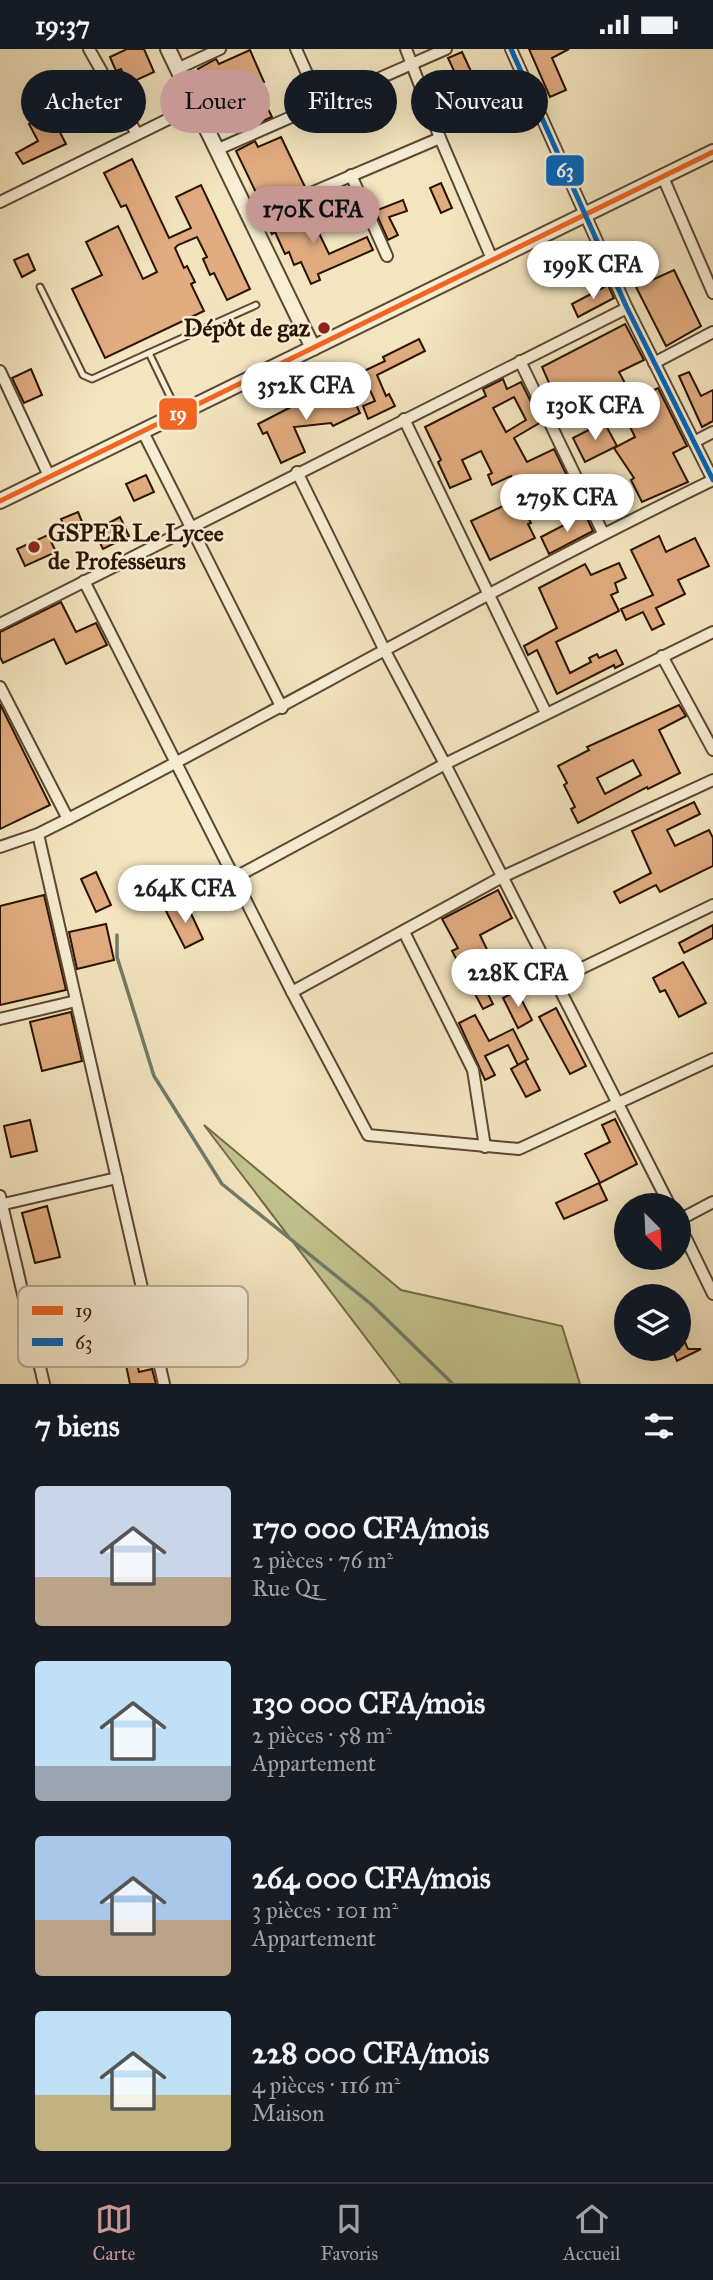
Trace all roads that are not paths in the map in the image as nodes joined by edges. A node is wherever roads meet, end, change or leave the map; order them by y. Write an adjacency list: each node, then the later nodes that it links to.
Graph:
1 (89, 49): 15 (street)
2 (167, 49): 9 (street)
3 (220, 49): 9 (street)
4 (296, 49): 10 (street)
5 (406, 49): 8 (street)
6 (446, 49): 8 (street)
7 (511, 49): 22 (street)
8 (412, 63): 11 (street); 16 (street)
9 (177, 69)
10 (305, 70)
11 (397, 70)
12 (284, 121): 17 (street)
13 (160, 123): 15 (street)
14 (208, 133): 17 (street)
15 (137, 134): 21 (street)
16 (440, 138): 19 (street); 25 (street)
17 (216, 150): 23 (street)
18 (713, 152): 20 (street)
19 (351, 175): 23 (street); 24 (street)
20 (662, 175): 22 (street); 27 (street)
21 (0, 202)
22 (584, 214): 25 (street); 29 (street)
23 (250, 219): 31 (street)
24 (387, 256)
25 (492, 259): 31 (street)
26 (40, 287): 32 (lane)
27 (713, 293)
28 (256, 305): 32 (lane)
29 (627, 308): 33 (street); 34 (street)
30 (713, 332): 34 (street)
31 (313, 348): 37 (street)
32 (149, 353): 37 (lane)
33 (520, 361): 38 (street); 47 (street)
34 (654, 363): 41 (street)
35 (0, 371): 36 (street)
36 (4, 390): 43 (street)
37 (178, 413): 39 (street)
38 (404, 419): 42 (street); 49 (street)
39 (142, 430): 43 (street); 46 (street)
40 (713, 432): 41 (street)
41 (694, 442): 44 (street)
42 (297, 472): 46 (street); 52 (street)
43 (49, 476): 45 (street)
44 (713, 480): 47 (street)
45 (0, 501)
46 (191, 525): 48 (street); 55 (street)
47 (603, 533): 49 (street)
48 (84, 581): 50 (street); 58 (street)
49 (488, 594): 52 (street); 56 (street)
50 (0, 624)
51 (713, 632): 53 (street)
52 (385, 651): 55 (street); 59 (street)
53 (663, 656): 56 (street); 57 (street)
54 (0, 687): 61 (street)
55 (282, 708): 58 (street)
56 (546, 713): 59 (street)
57 (713, 750)
58 (176, 763): 61 (street); 64 (street)
59 (445, 764): 64 (street); 65 (street)
60 (713, 780): 65 (street)
61 (68, 819): 62 (street)
62 (38, 834): 63 (street); 70 (street)
63 (0, 847)
64 (234, 877): 69 (street)
65 (502, 877): 67 (street); 68 (street)
66 (713, 905): 68 (street)
67 (404, 932): 69 (street); 74 (street)
68 (555, 981): 73 (street)
69 (292, 992): 74 (street)
70 (76, 1001): 71 (street); 75 (street)
71 (0, 1019)
72 (713, 1059): 73 (street)
73 (617, 1105): 74 (street); 76 (street)
74 (485, 1147)
75 (117, 1178): 77 (street); 82 (street)
76 (663, 1193)
77 (1, 1202): 81 (street)
78 (713, 1202): 79 (street)
79 (691, 1215)
80 (691, 1247): 83 (street)
81 (21, 1286)
82 (142, 1286)
83 (713, 1294)

